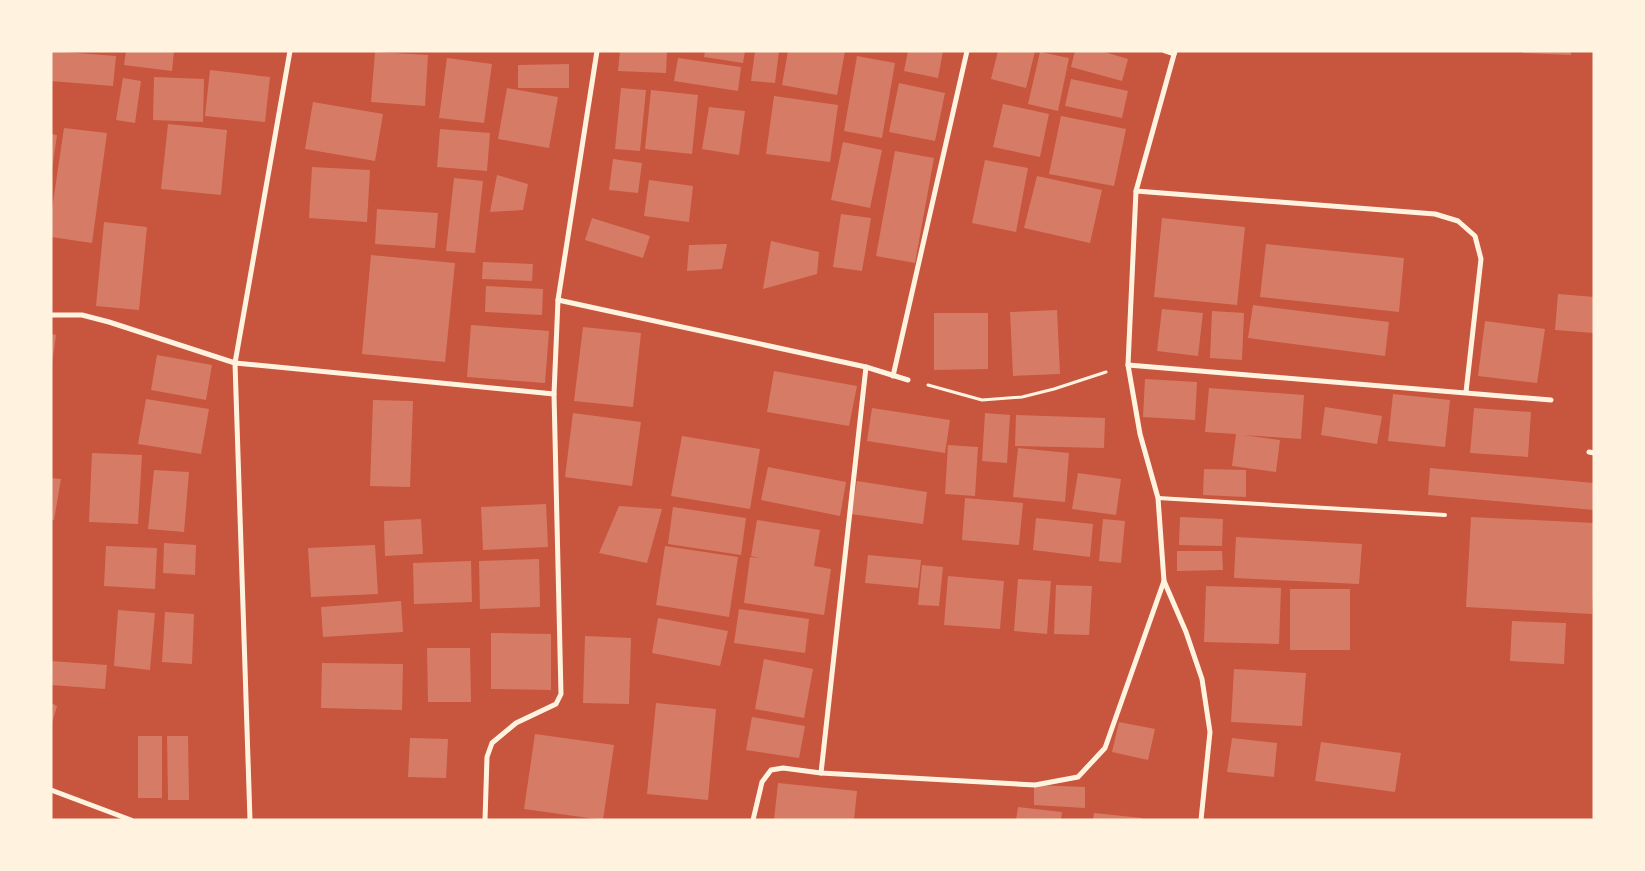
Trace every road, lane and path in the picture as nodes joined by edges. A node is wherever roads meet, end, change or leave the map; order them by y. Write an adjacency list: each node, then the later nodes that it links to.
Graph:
1 (290, 51): 9 (street)
2 (596, 51): 7 (street)
3 (967, 51): 12 (street)
4 (1164, 51): 5 (street)
5 (1174, 53): 6 (street)
6 (1136, 190): 10 (street); 14 (street)
7 (558, 300): 11 (street); 15 (street)
8 (51, 315): 9 (street)
9 (235, 363): 15 (street); 23 (street)
10 (1128, 365): 13 (path); 14 (street); 17 (street)
11 (866, 367): 12 (street); 20 (street)
12 (893, 376): 13 (street)
13 (908, 380)
14 (1466, 392): 16 (street)
15 (554, 394): 24 (street)
16 (1550, 400)
17 (1158, 498): 18 (lane); 19 (street)
18 (1445, 514)
19 (1164, 581): 20 (street); 26 (street)
20 (821, 773): 25 (street)
21 (51, 790): 22 (street)
22 (131, 820)
23 (250, 820)
24 (485, 820)
25 (753, 820)
26 (1201, 820)

